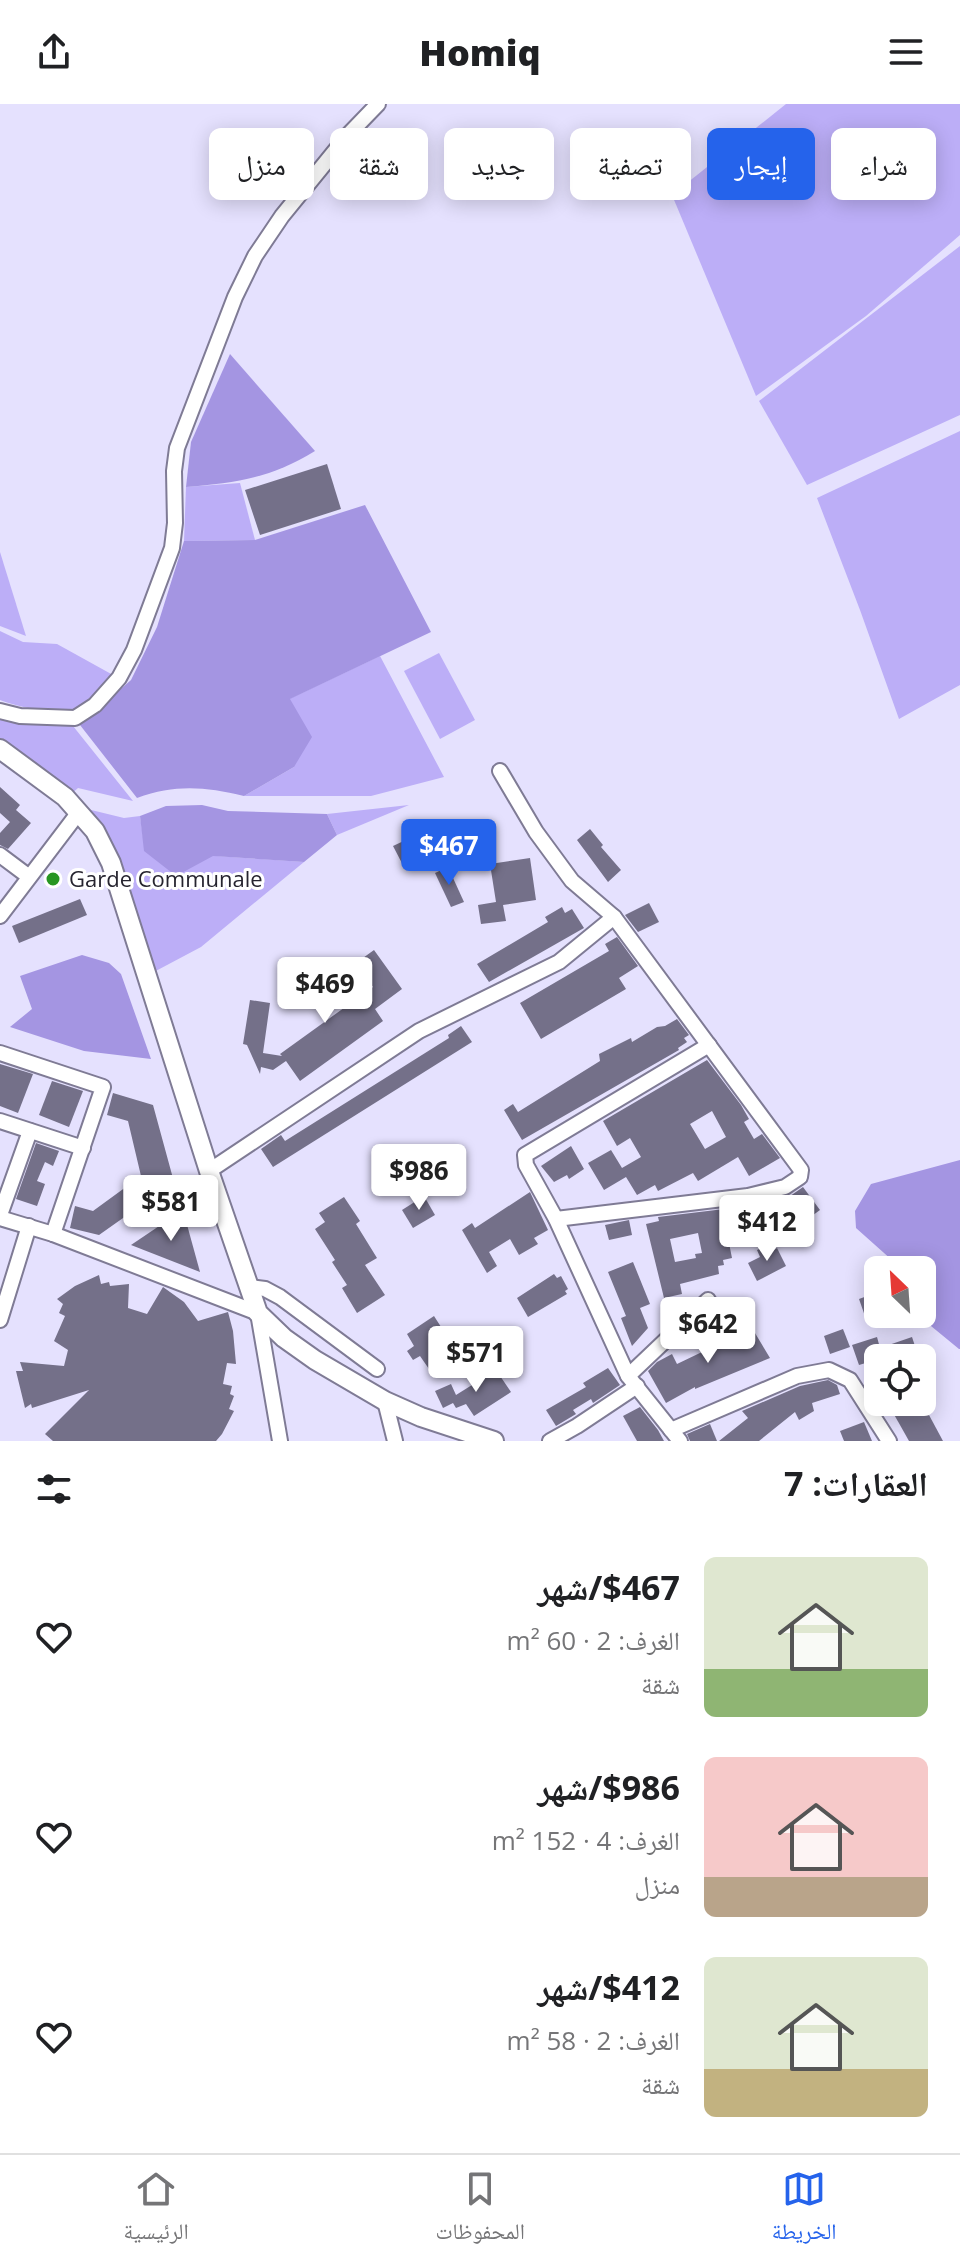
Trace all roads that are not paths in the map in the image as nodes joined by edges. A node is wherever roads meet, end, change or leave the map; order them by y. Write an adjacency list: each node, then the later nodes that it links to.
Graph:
1 (378, 104): 2 (street)
2 (0, 711)
3 (0, 749): 5 (street)
4 (500, 771): 9 (street)
5 (79, 812): 7 (street); 15 (street)
6 (0, 855): 7 (street)
7 (28, 876): 8 (street)
8 (0, 916)
9 (614, 917): 10 (street); 15 (street)
10 (709, 1045): 17 (street); 17 (street)
11 (0, 1053): 14 (street)
12 (0, 1121): 13 (street)
13 (30, 1131): 14 (street); 16 (street)
14 (83, 1148): 19 (street)
15 (209, 1171): 20 (street)
16 (0, 1216): 18 (street)
17 (556, 1219): 25 (street)
18 (29, 1226): 19 (street); 23 (street)
19 (53, 1234): 22 (street)
20 (250, 1287): 22 (street); 24 (street)
21 (708, 1300): 25 (street)
22 (258, 1313): 26 (street); 28 (street)
23 (0, 1320)
24 (377, 1369)
25 (632, 1381): 27 (street); 31 (street)
26 (385, 1401): 29 (street); 30 (street)
27 (675, 1436): 32 (street)
28 (280, 1441)
29 (395, 1441)
30 (494, 1441)
31 (550, 1441)
32 (889, 1441)

